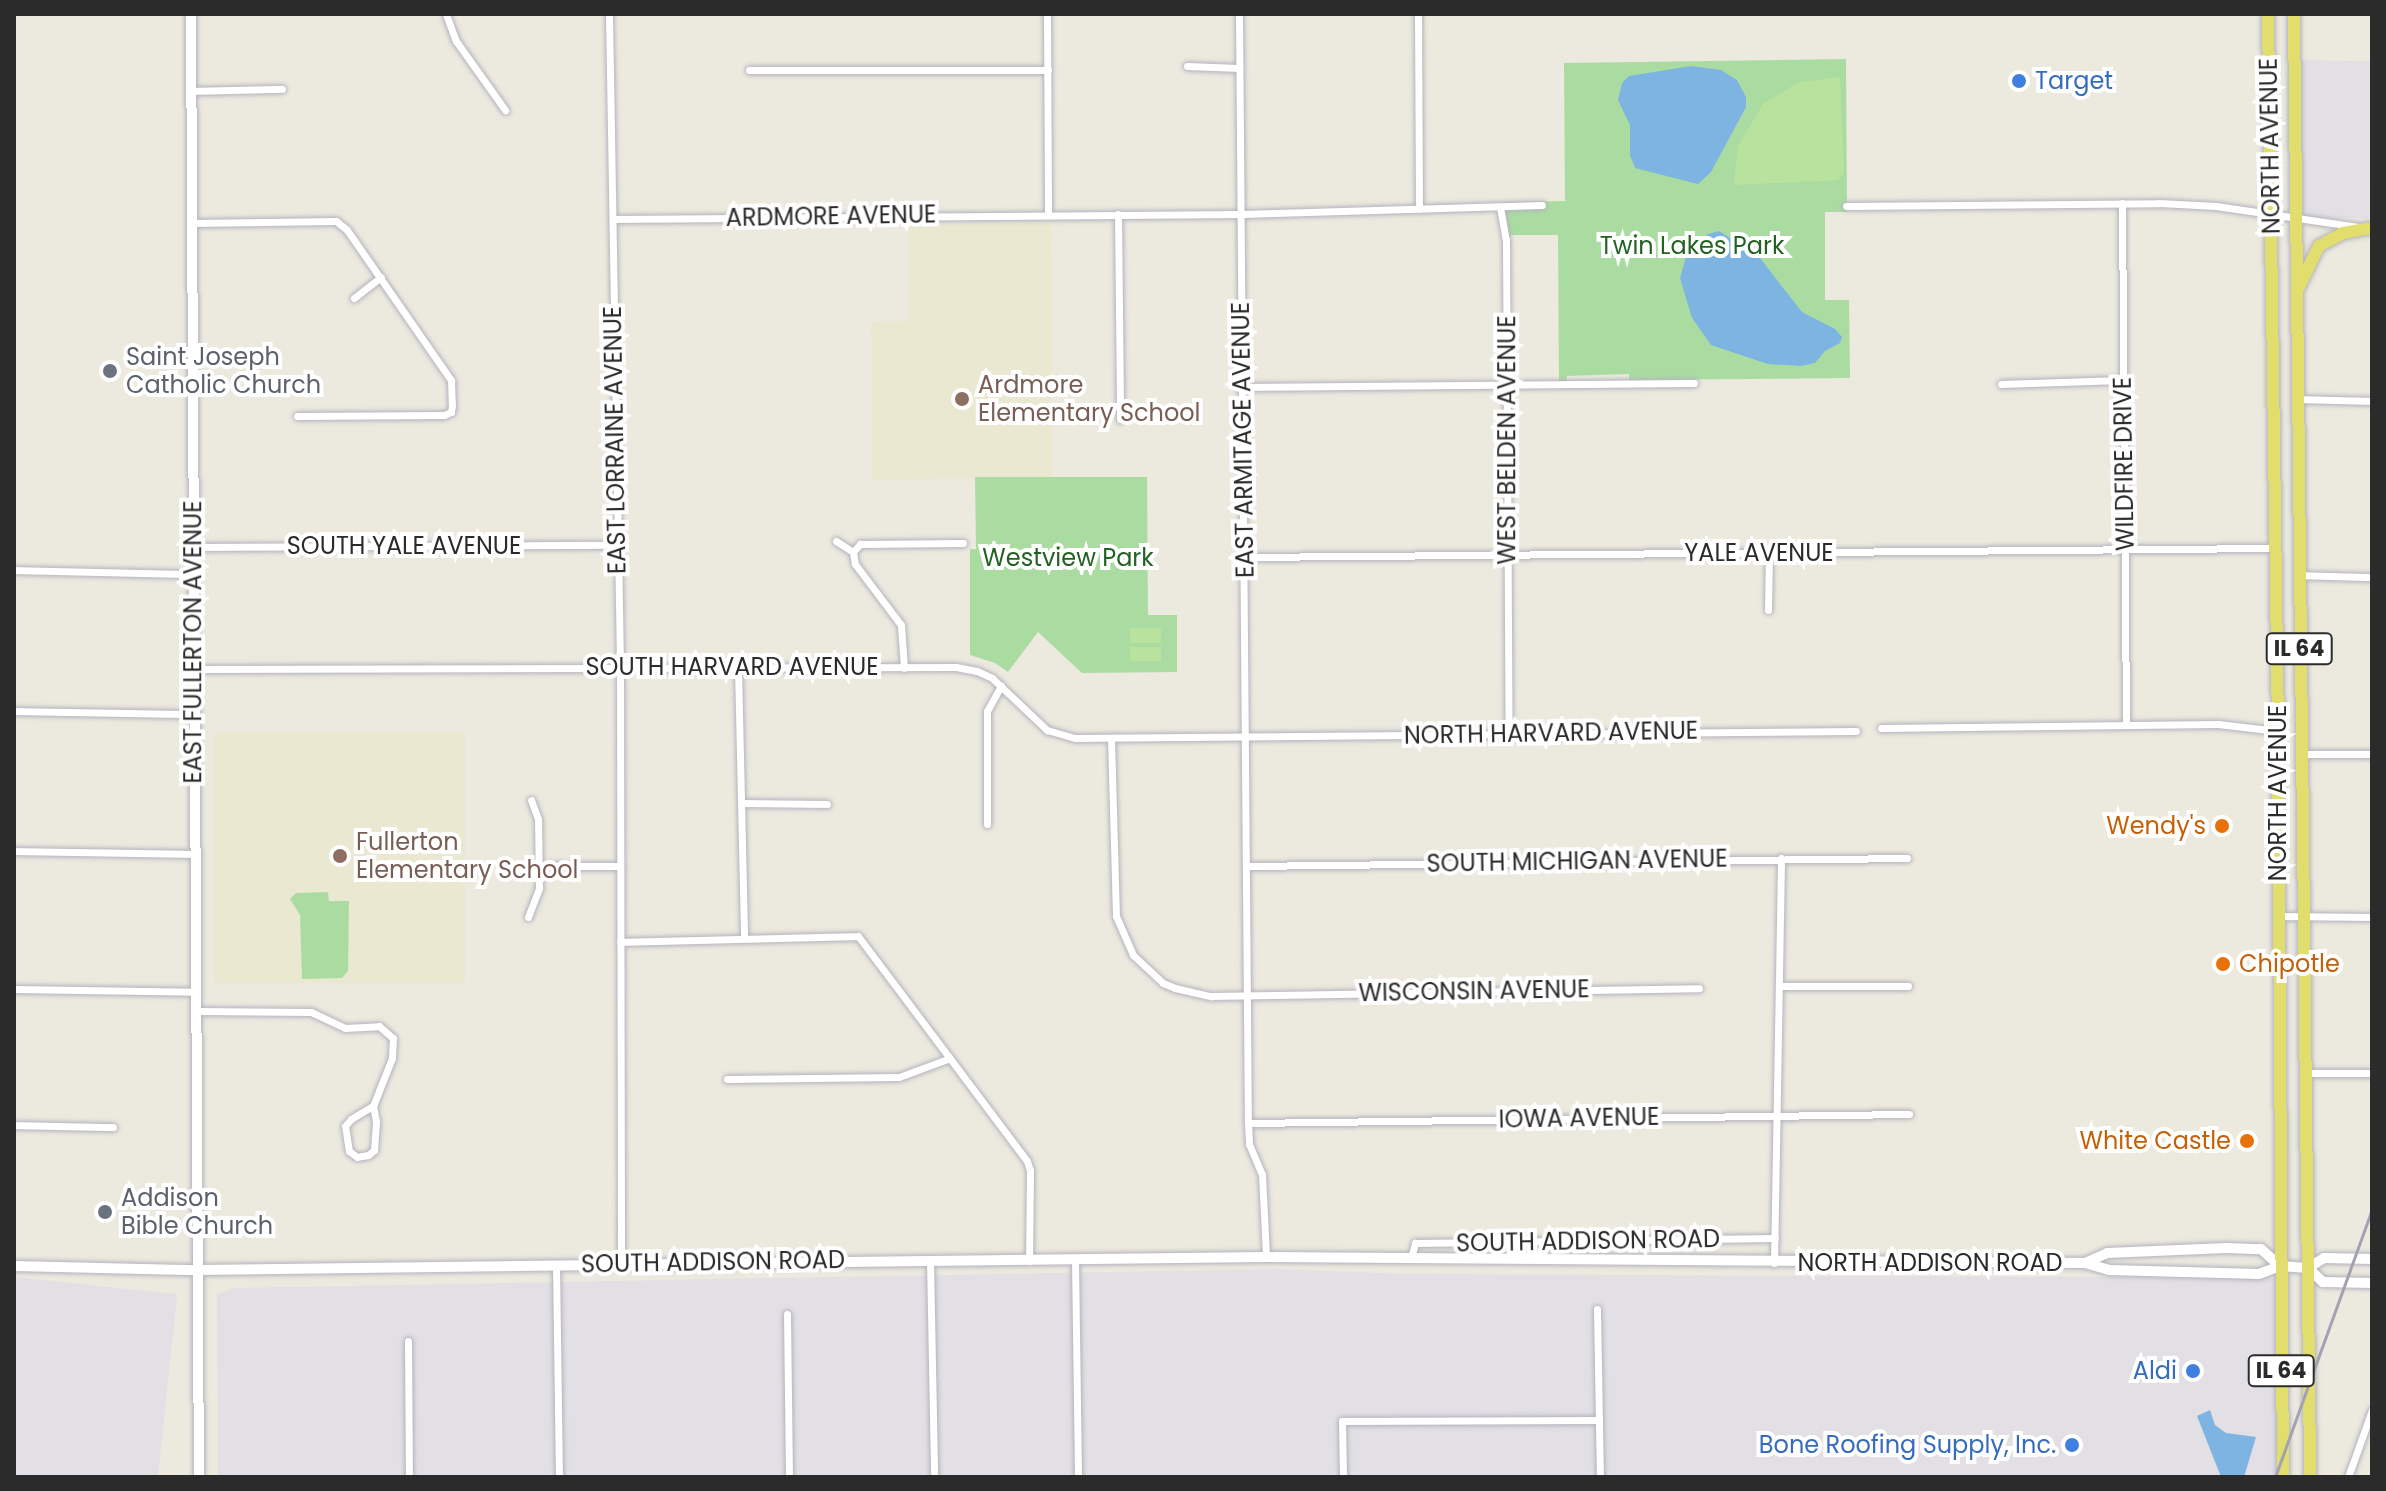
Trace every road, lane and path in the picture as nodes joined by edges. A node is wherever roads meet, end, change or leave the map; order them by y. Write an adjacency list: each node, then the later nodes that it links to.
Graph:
1 (191, 14): 14 (street, EAST FULLERTON AVENUE)
2 (446, 14): 15 (street)
3 (609, 14): 25 (street, EAST LORRAINE AVENUE)
4 (1047, 14): 12 (street)
5 (1239, 14): 10 (street, EAST ARMITAGE AVENUE)
6 (1418, 14): 20 (street)
7 (2268, 14): 24 (main road, NORTH AVENUE / IL 64)
8 (2294, 14): 26 (main road, NORTH AVENUE / IL 64)
9 (1187, 66): 10 (street)
10 (1239, 68): 23 (street, EAST ARMITAGE AVENUE)
11 (749, 70): 12 (street)
12 (1048, 70): 21 (street)
13 (282, 89): 14 (street)
14 (191, 91): 27 (street, EAST FULLERTON AVENUE)
15 (505, 110)
16 (2122, 203): 18 (street); 24 (street); 32 (street, WILDFIRE DRIVE)
17 (1542, 205): 19 (street)
18 (1846, 206)
19 (1500, 207): 20 (street); 35 (street, WEST BELDEN AVENUE)
20 (1419, 209): 23 (street)
21 (1048, 213): 22 (street, ARDMORE AVENUE); 25 (street, ARDMORE AVENUE)
22 (1118, 214): 23 (street, ARDMORE AVENUE); 40 (street)
23 (1242, 214): 36 (street, EAST ARMITAGE AVENUE)
24 (2271, 214): 26 (street); 45 (main road, NORTH AVENUE / IL 64)
25 (613, 219): 43 (street, EAST LORRAINE AVENUE)
26 (2294, 220): 28 (street); 30 (main road, NORTH AVENUE / IL 64)
27 (192, 223): 29 (street); 44 (street, EAST FULLERTON AVENUE)
28 (2372, 228): 30 (main road)
29 (381, 277): 31 (street); 39 (street)
30 (2296, 293): 37 (main road, NORTH AVENUE / IL 64)
31 (354, 298)
32 (2122, 380): 34 (street); 46 (street, WILDFIRE DRIVE)
33 (1694, 383): 35 (street)
34 (2001, 384)
35 (1506, 386): 36 (street); 49 (street, WEST BELDEN AVENUE)
36 (1240, 387): 50 (street, EAST ARMITAGE AVENUE)
37 (2297, 399): 38 (street); 53 (main road, NORTH AVENUE / IL 64)
38 (2372, 401)
39 (297, 416)
40 (1120, 419)
41 (836, 541): 47 (street)
42 (963, 543): 47 (street)
43 (615, 545): 44 (street, SOUTH YALE AVENUE); 56 (street, EAST LORRAINE AVENUE)
44 (193, 547): 52 (street, EAST FULLERTON AVENUE)
45 (2274, 548): 46 (street, YALE AVENUE); 66 (main road, NORTH AVENUE / IL 64)
46 (2125, 550): 48 (street, YALE AVENUE); 63 (street, WILDFIRE DRIVE)
47 (853, 552): 58 (street)
48 (1769, 552): 49 (street, YALE AVENUE); 55 (street)
49 (1507, 555): 50 (street, YALE AVENUE); 67 (street, WEST BELDEN AVENUE)
50 (1244, 557): 68 (street, EAST ARMITAGE AVENUE)
51 (14, 570): 52 (street)
52 (193, 574): 59 (street, EAST FULLERTON AVENUE)
53 (2299, 575): 54 (street); 70 (main road, NORTH AVENUE / IL 64)
54 (2372, 577)
55 (1768, 610)
56 (620, 666): 57 (street, SOUTH HARVARD AVENUE); 59 (street, SOUTH HARVARD AVENUE); 81 (street, EAST LORRAINE AVENUE)
57 (738, 668): 58 (street, SOUTH HARVARD AVENUE); 73 (street)
58 (904, 668): 60 (street, SOUTH HARVARD AVENUE)
59 (194, 669): 62 (street, EAST FULLERTON AVENUE)
60 (1001, 686): 69 (street, SOUTH HARVARD AVENUE); 75 (street)
61 (14, 711): 62 (street)
62 (194, 714): 77 (street, EAST FULLERTON AVENUE)
63 (2126, 725): 64 (street); 66 (street)
64 (1881, 728)
65 (1856, 731): 67 (street, NORTH HARVARD AVENUE)
66 (2278, 731): 84 (main road, NORTH AVENUE / IL 64)
67 (1509, 733): 68 (street, NORTH HARVARD AVENUE)
68 (1245, 737): 69 (street, SOUTH HARVARD AVENUE); 82 (street, EAST ARMITAGE AVENUE)
69 (1111, 738): 94 (street, WISCONSIN AVENUE)
70 (2300, 754): 71 (street); 83 (main road, NORTH AVENUE / IL 64)
71 (2372, 754)
72 (531, 800): 80 (street)
73 (743, 803): 74 (street); 87 (street)
74 (827, 804)
75 (987, 824)
76 (14, 851): 77 (street)
77 (195, 854): 93 (street, EAST FULLERTON AVENUE)
78 (1781, 858): 79 (street, SOUTH MICHIGAN AVENUE); 82 (street, SOUTH MICHIGAN AVENUE); 89 (street)
79 (1907, 858)
80 (539, 866): 81 (street); 85 (street)
81 (618, 866): 88 (street, EAST LORRAINE AVENUE)
82 (1246, 866): 94 (street, EAST ARMITAGE AVENUE)
83 (2304, 915): 84 (street); 86 (street); 97 (main road, NORTH AVENUE / IL 64)
84 (2279, 916): 118 (main road, NORTH AVENUE / IL 64)
85 (528, 917)
86 (2372, 917)
87 (744, 938): 88 (street); 96 (street)
88 (620, 942): 116 (street, EAST LORRAINE AVENUE)
89 (1780, 986): 90 (street); 102 (street)
90 (1908, 986)
91 (1699, 988): 94 (street, WISCONSIN AVENUE)
92 (14, 989): 93 (street)
93 (195, 992): 95 (street, EAST FULLERTON AVENUE)
94 (1248, 994): 103 (street, EAST ARMITAGE AVENUE)
95 (196, 1011): 100 (street); 120 (street, EAST FULLERTON AVENUE)
96 (950, 1058): 99 (street); 112 (street)
97 (2304, 1073): 98 (street); 119 (main road, NORTH AVENUE / IL 64)
98 (2372, 1073)
99 (727, 1079)
100 (373, 1106): 100 (street)
101 (1909, 1114): 102 (street, IOWA AVENUE)
102 (1776, 1118): 103 (street, IOWA AVENUE); 106 (street)
103 (1248, 1123): 107 (street, EAST ARMITAGE AVENUE)
104 (14, 1125): 105 (street)
105 (113, 1127)
106 (1775, 1238): 108 (street, SOUTH ADDISON ROAD); 113 (street)
107 (1266, 1257): 108 (street, SOUTH ADDISON ROAD); 111 (street, SOUTH ADDISON ROAD)
108 (1411, 1258): 113 (street, SOUTH ADDISON ROAD)
109 (2372, 1259): 119 (street, NORTH ADDISON ROAD)
110 (930, 1260): 112 (street, SOUTH ADDISON ROAD); 116 (street, SOUTH ADDISON ROAD); 131 (street)
111 (1075, 1260): 112 (street, SOUTH ADDISON ROAD); 132 (street)
112 (1029, 1261)
113 (1774, 1263): 114 (street, NORTH ADDISON ROAD)
114 (2085, 1263): 118 (street, NORTH ADDISON ROAD); 118 (street, NORTH ADDISON ROAD)
115 (556, 1264): 116 (street, SOUTH ADDISON ROAD); 120 (street, SOUTH ADDISON ROAD); 129 (street)
116 (621, 1264)
117 (14, 1266): 120 (street, SOUTH ADDISON ROAD)
118 (2280, 1266): 119 (street, NORTH ADDISON ROAD); 135 (main road, NORTH AVENUE / IL 64)
119 (2308, 1268): 121 (street, NORTH ADDISON ROAD); 136 (main road, NORTH AVENUE / IL 64)
120 (197, 1270): 127 (street, EAST FULLERTON AVENUE)
121 (2372, 1283)
122 (1597, 1309): 126 (street)
123 (787, 1314): 130 (street)
124 (408, 1341): 128 (street)
125 (2372, 1410): 137 (street)
126 (1599, 1420): 133 (street); 134 (street)
127 (199, 1477)
128 (409, 1477)
129 (559, 1477)
130 (789, 1477)
131 (934, 1477)
132 (1078, 1477)
133 (1343, 1477)
134 (1600, 1477)
135 (2283, 1477)
136 (2310, 1477)
137 (2348, 1477)

